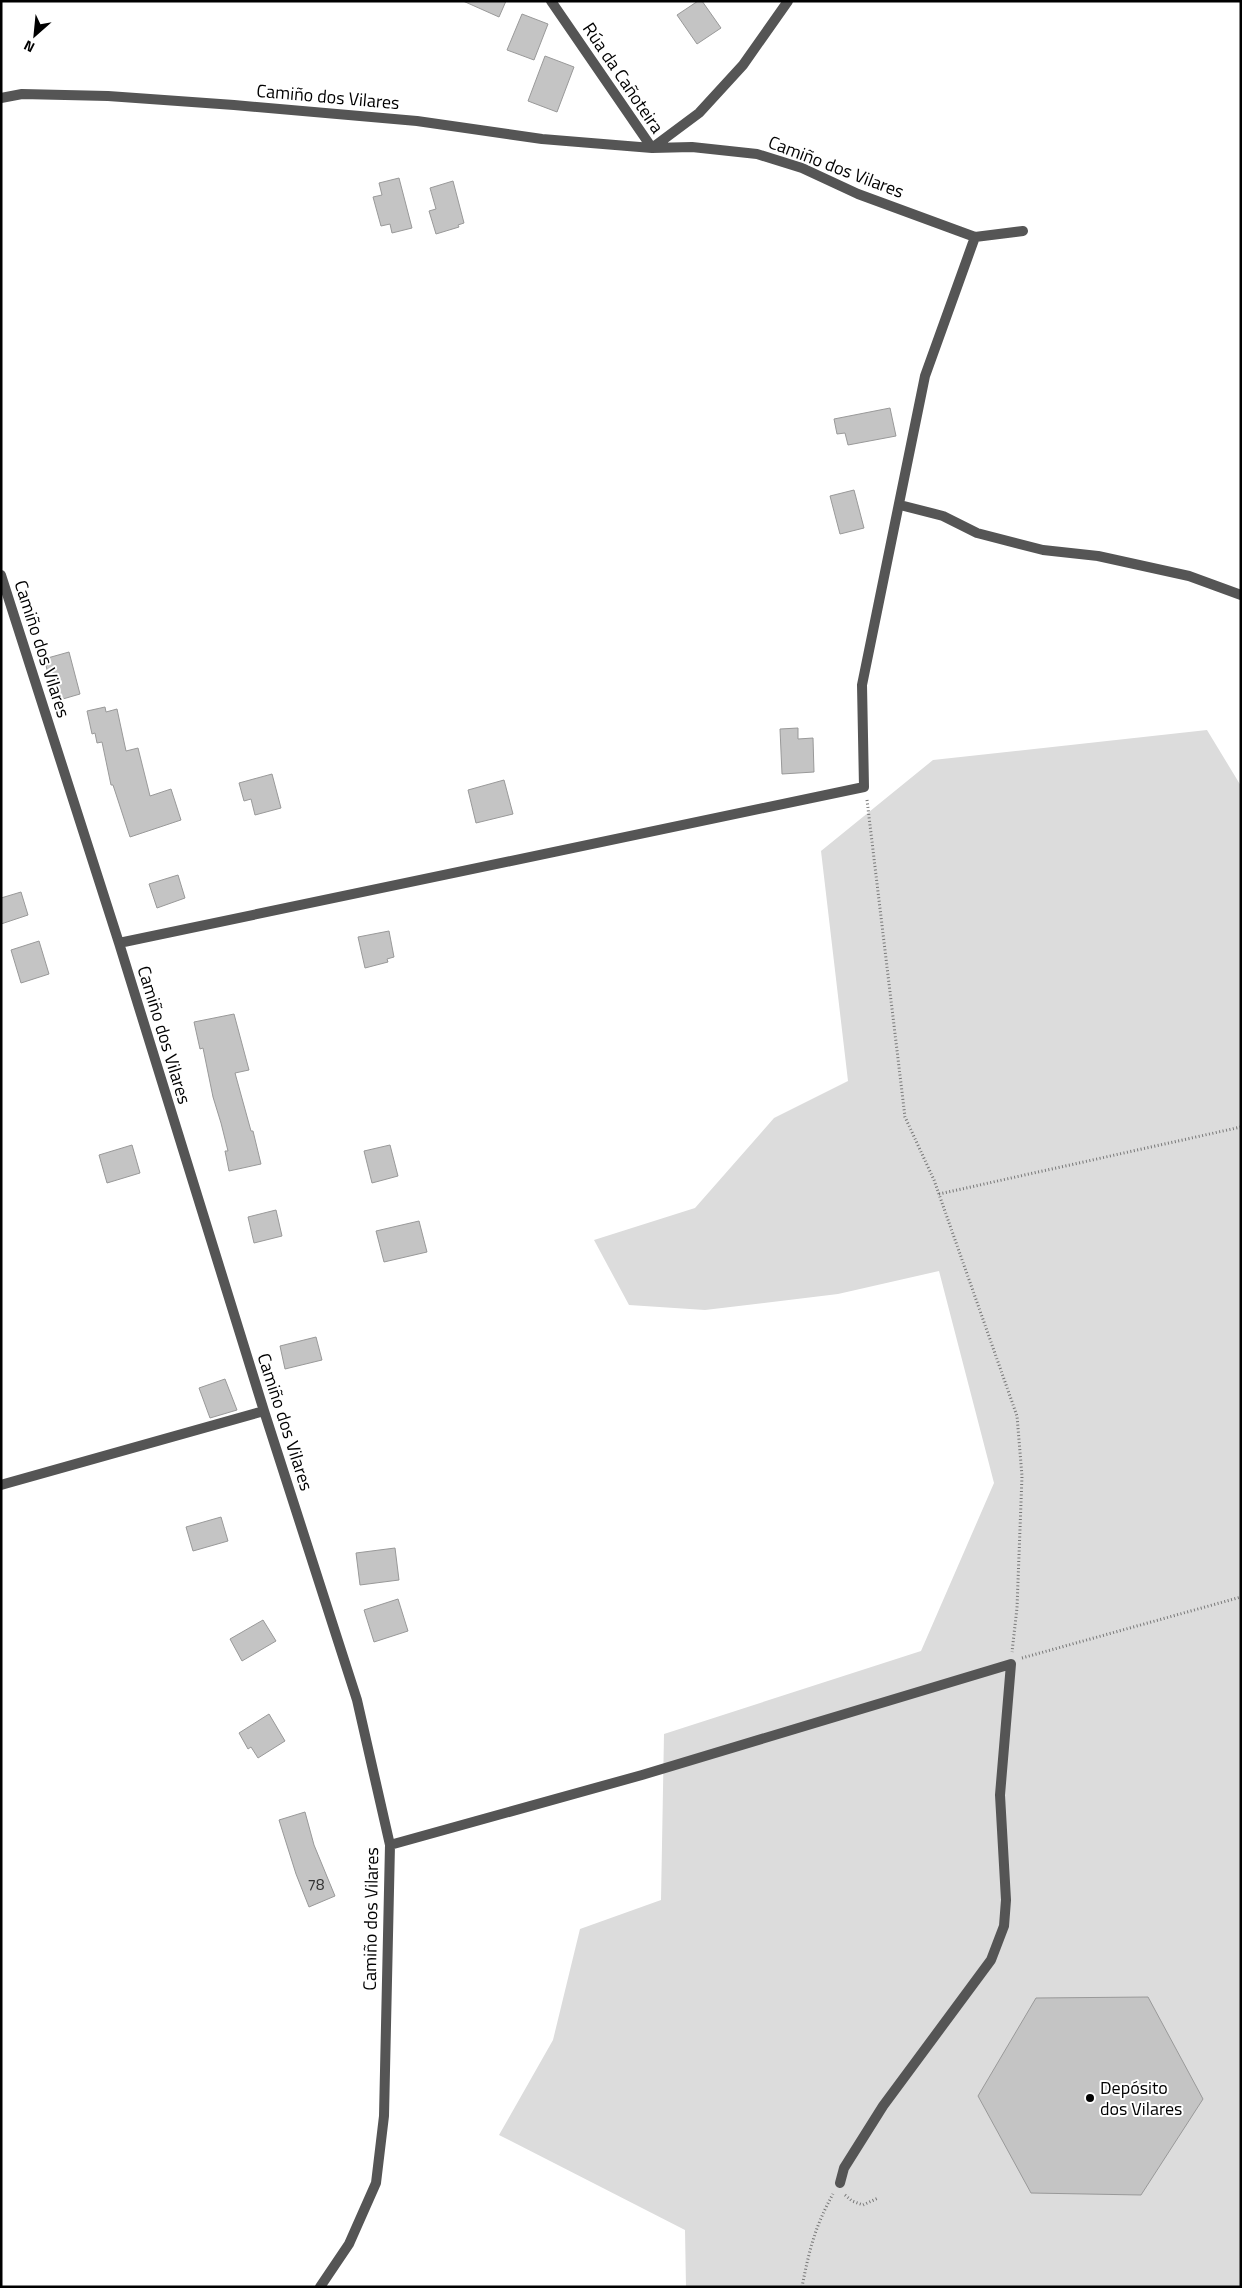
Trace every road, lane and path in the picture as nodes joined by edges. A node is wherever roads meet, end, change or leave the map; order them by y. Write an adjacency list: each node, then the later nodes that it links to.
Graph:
1 (551, 1): 4 (street, Rúa da Cañoteira)
2 (788, 1): 4 (street)
3 (1, 98): 4 (street, Camiño dos Vilares)
4 (652, 148): 6 (street, Camiño dos Vilares)
5 (1024, 231): 6 (street)
6 (975, 237): 7 (street)
7 (900, 505): 9 (street); 10 (street)
8 (1, 575): 11 (street, Camiño dos Vilares)
9 (1241, 595)
10 (864, 787): 11 (street); 13 (path)
11 (119, 943): 14 (street, Camiño dos Vilares)
12 (1241, 1127): 13 (path)
13 (939, 1194): 17 (path)
14 (264, 1411): 15 (street); 18 (street, Camiño dos Vilares)
15 (1, 1485)
16 (1241, 1597): 17 (path)
17 (1011, 1664): 18 (street); 19 (street)
18 (390, 1845): 21 (street, Camiño dos Vilares)
19 (840, 2183): 20 (path); 22 (path)
20 (878, 2198)
21 (320, 2287)
22 (802, 2287)

